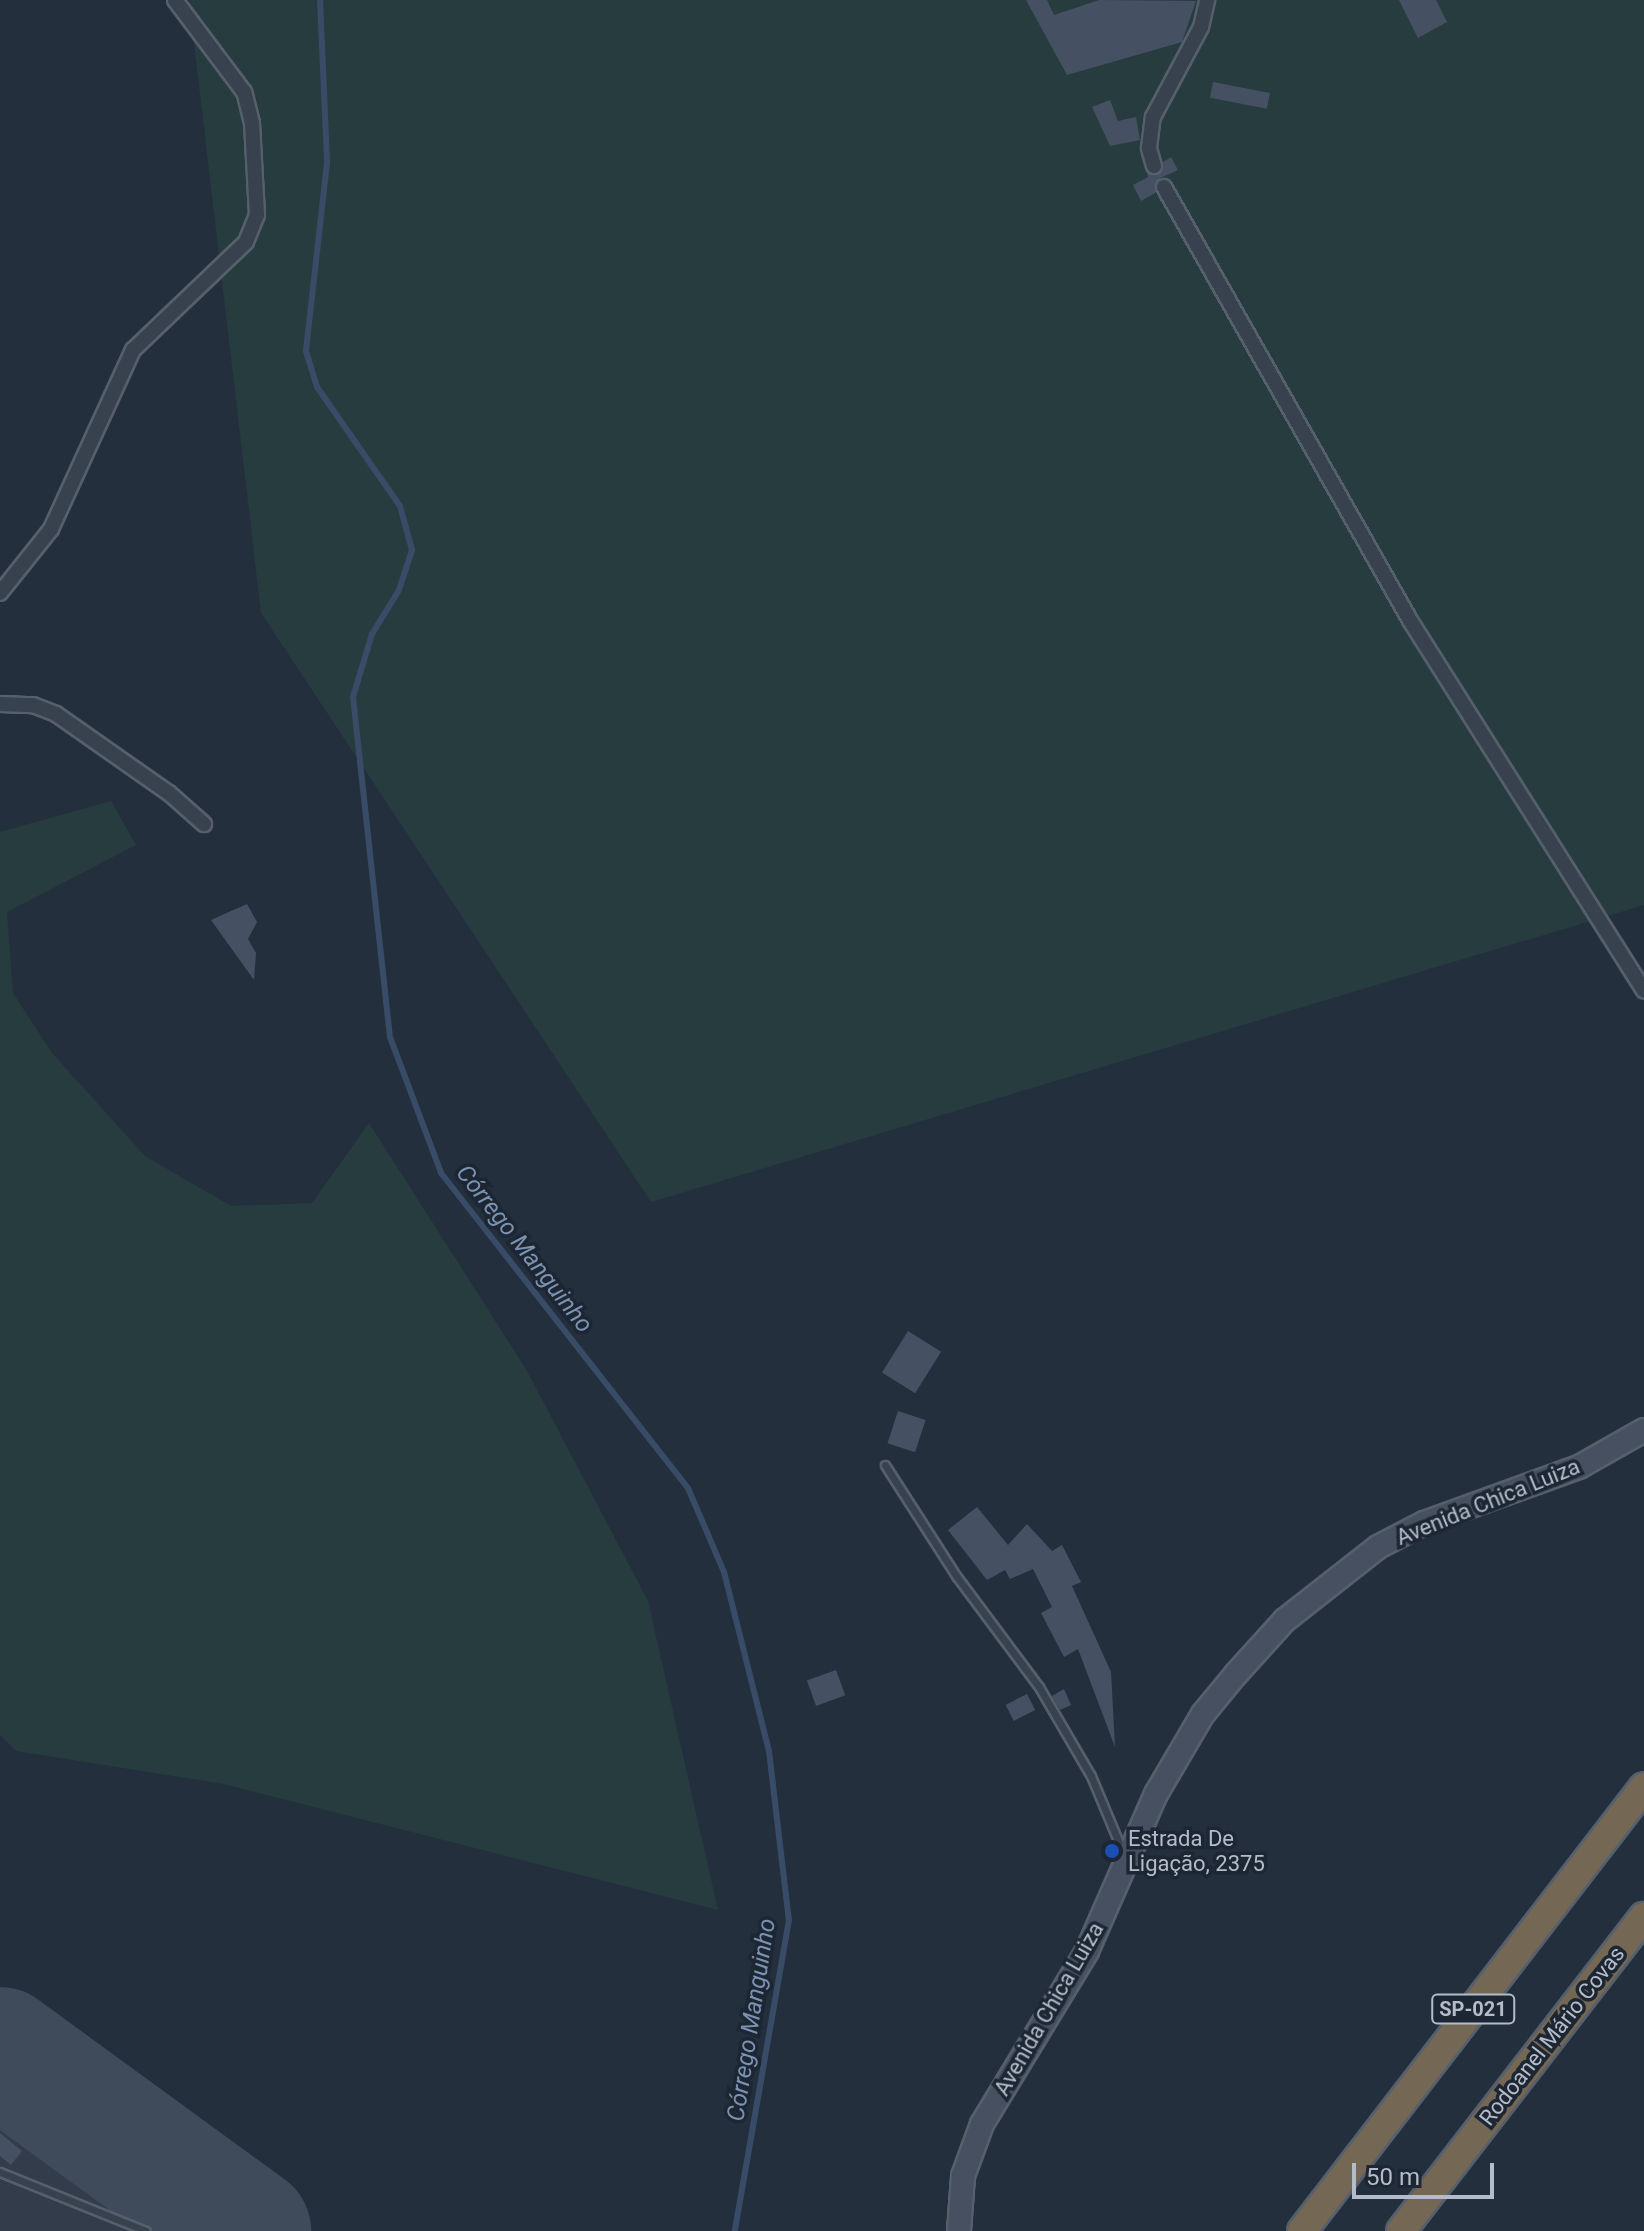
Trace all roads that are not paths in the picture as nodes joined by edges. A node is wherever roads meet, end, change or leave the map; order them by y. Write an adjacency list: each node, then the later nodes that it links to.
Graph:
1 (175, 0): 5 (street)
2 (1207, 0): 3 (street)
3 (1154, 166)
4 (1164, 187): 8 (street)
5 (0, 593)
6 (0, 704): 7 (street)
7 (204, 824)
8 (1644, 991)
9 (1644, 1430): 12 (main road, Avenida Chica Luiza)
10 (885, 1465): 12 (lane)
11 (1644, 1787): 17 (highway, SP-021)
12 (1126, 1860): 16 (main road, Avenida Chica Luiza)
13 (1644, 1917): 18 (highway, Rodoanel Mário Covas)
14 (0, 2172): 15 (lane)
15 (146, 2231)
16 (959, 2231)
17 (1302, 2231)
18 (1401, 2231)

